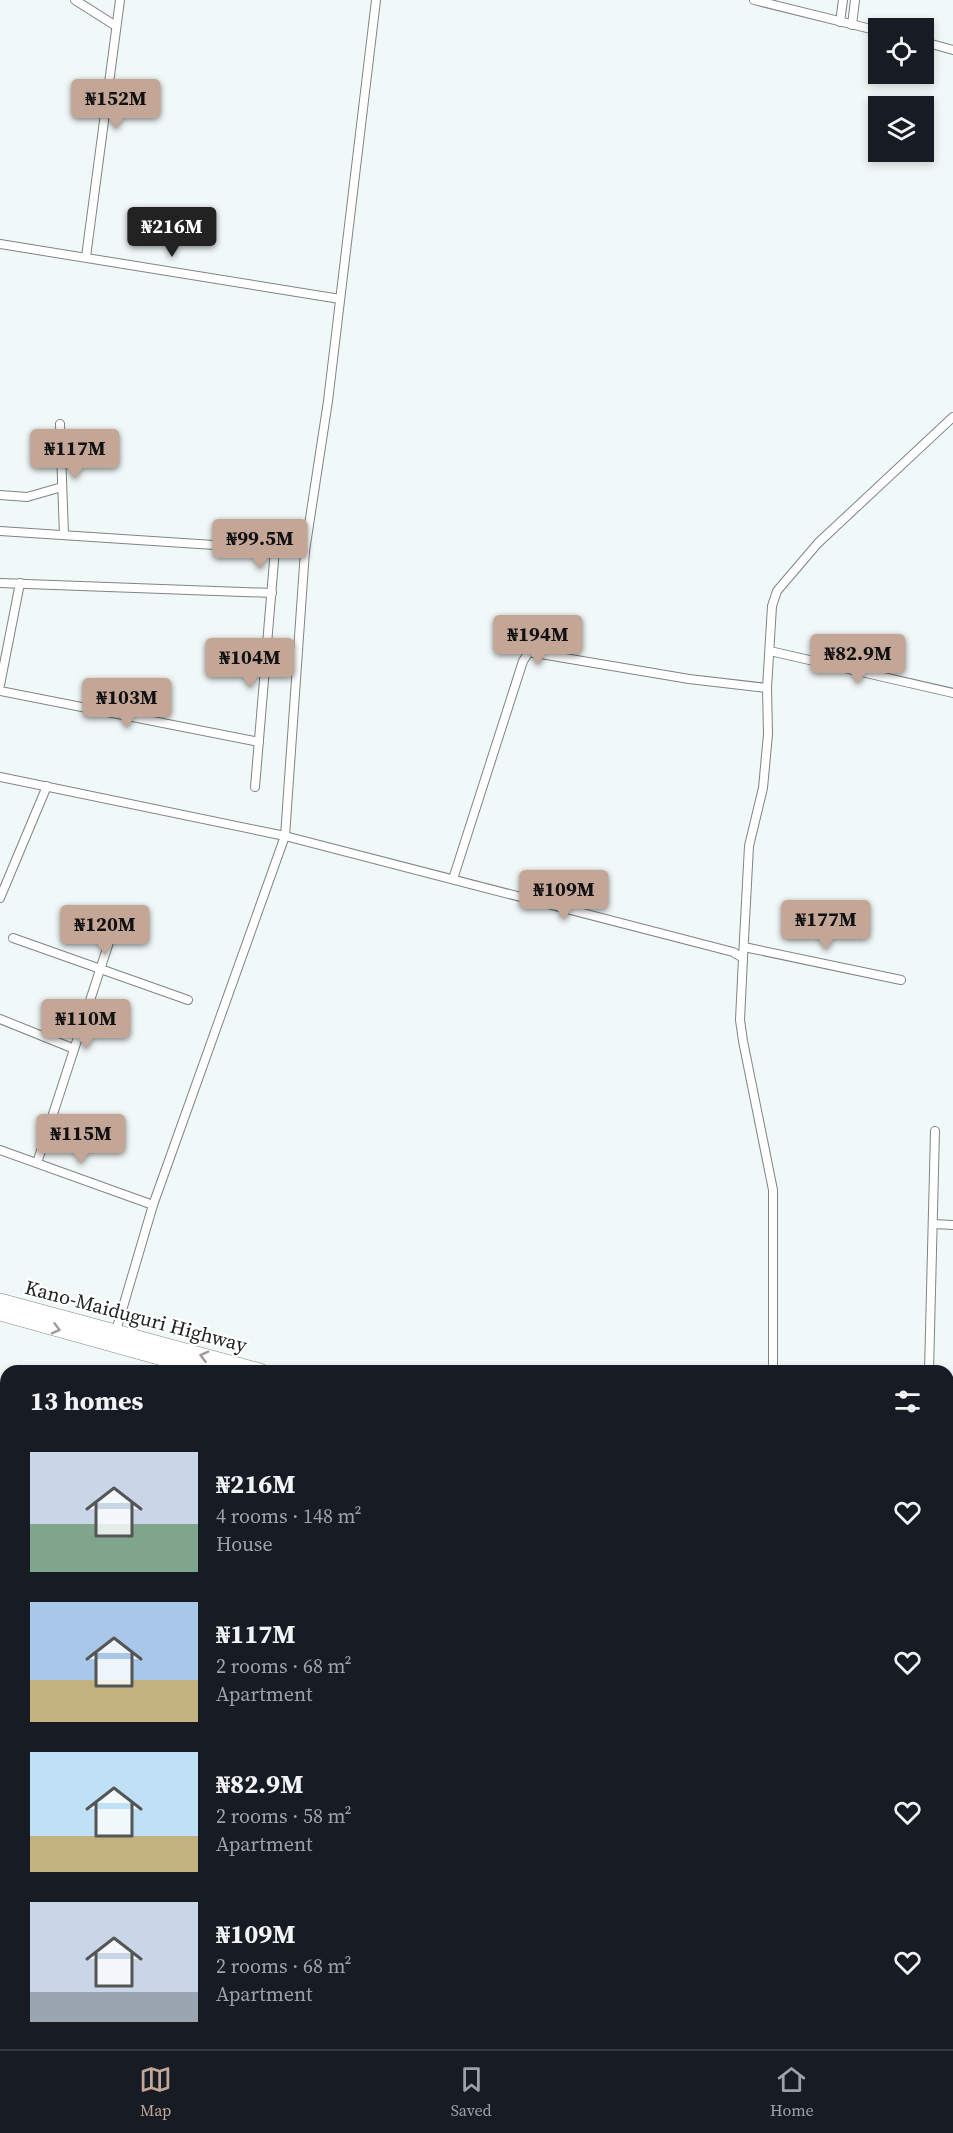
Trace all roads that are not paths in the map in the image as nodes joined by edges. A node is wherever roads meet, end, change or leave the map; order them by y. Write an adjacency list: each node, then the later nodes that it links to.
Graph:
1 (75, 0): 9 (street)
2 (120, 0): 9 (street)
3 (376, 0): 15 (street)
4 (754, 0): 7 (street)
5 (843, 0): 7 (street)
6 (855, 0): 8 (street)
7 (840, 22): 8 (street)
8 (852, 24): 10 (street)
9 (116, 26): 14 (street)
10 (868, 28)
11 (934, 45): 12 (street)
12 (953, 50)
13 (0, 244): 14 (street)
14 (86, 257): 15 (street)
15 (340, 299): 23 (street)
16 (953, 417): 27 (street)
17 (60, 424): 18 (street)
18 (62, 487): 19 (street); 21 (street)
19 (0, 495)
20 (0, 531): 21 (street)
21 (64, 536): 22 (street)
22 (275, 549): 23 (street); 26 (street)
23 (305, 551): 36 (street)
24 (0, 583): 25 (street)
25 (20, 584): 26 (street); 28 (street)
26 (272, 593): 32 (street)
27 (770, 651): 29 (street); 31 (street)
28 (0, 685)
29 (767, 688): 37 (street); 41 (street)
30 (0, 691): 32 (street)
31 (953, 693)
32 (259, 742): 35 (street)
33 (0, 777): 34 (street)
34 (47, 786): 36 (street); 38 (street)
35 (255, 787)
36 (285, 836): 37 (street); 51 (street)
37 (453, 879): 42 (street)
38 (0, 898)
39 (113, 930): 43 (street)
40 (13, 938): 43 (street)
41 (744, 947): 42 (street); 44 (street)
42 (743, 958): 59 (street)
43 (100, 968): 45 (street); 47 (street)
44 (901, 980)
45 (188, 1000)
46 (0, 1019): 47 (street)
47 (72, 1048): 50 (street)
48 (935, 1131): 52 (street)
49 (0, 1150): 50 (street)
50 (37, 1163): 51 (street)
51 (153, 1205): 56 (street)
52 (933, 1224): 53 (street); 60 (street)
53 (953, 1225)
54 (0, 1301): 56 (highway, Kano-Maiduguri Highway)
55 (0, 1313): 56 (highway, Kano-Maiduguri Highway, one-way to 56)
56 (114, 1338): 57 (highway, Kano-Maiduguri Highway); 58 (highway, Kano-Maiduguri Highway, one-way to 56)
57 (192, 1365)
58 (233, 1365)
59 (773, 1365)
60 (929, 1365)

